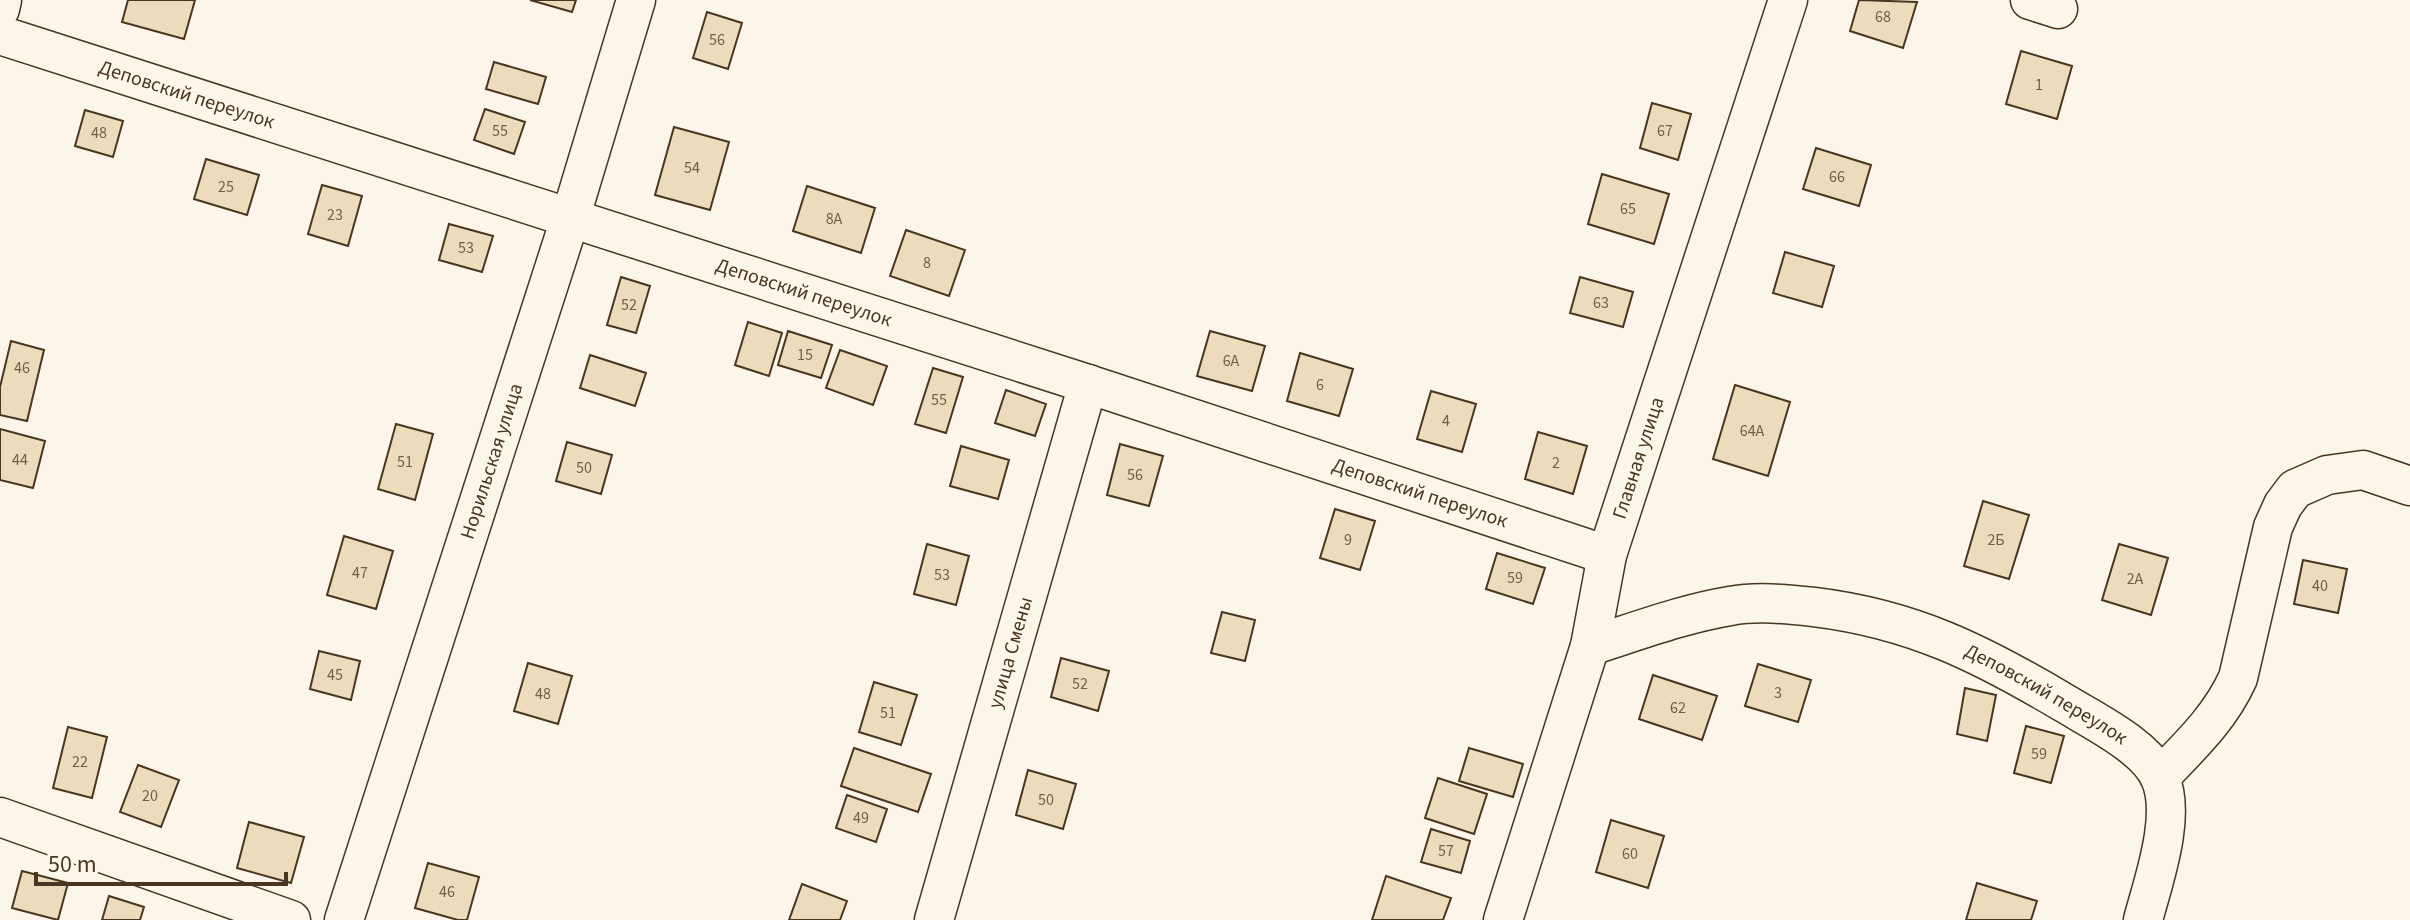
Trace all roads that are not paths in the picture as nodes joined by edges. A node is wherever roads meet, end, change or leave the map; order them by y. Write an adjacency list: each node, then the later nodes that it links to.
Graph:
1 (2, 0): 4 (street)
2 (636, 0): 6 (street, Норильская улица)
3 (1788, 0): 9 (street, Главная улица)
4 (0, 9)
5 (0, 35): 6 (street, Деповский переулок)
6 (570, 219): 7 (street, Деповский переулок); 14 (street, Норильская улица)
7 (1088, 384): 9 (street, Деповский переулок); 15 (street, улица Смены)
8 (2410, 486): 11 (street)
9 (1607, 555): 10 (street, Главная улица)
10 (1590, 646): 11 (street, Деповский переулок); 16 (street, Главная улица)
11 (2160, 777): 17 (street)
12 (0, 817): 13 (street)
13 (291, 920)
14 (344, 920)
15 (934, 920)
16 (1503, 920)
17 (2143, 920)

